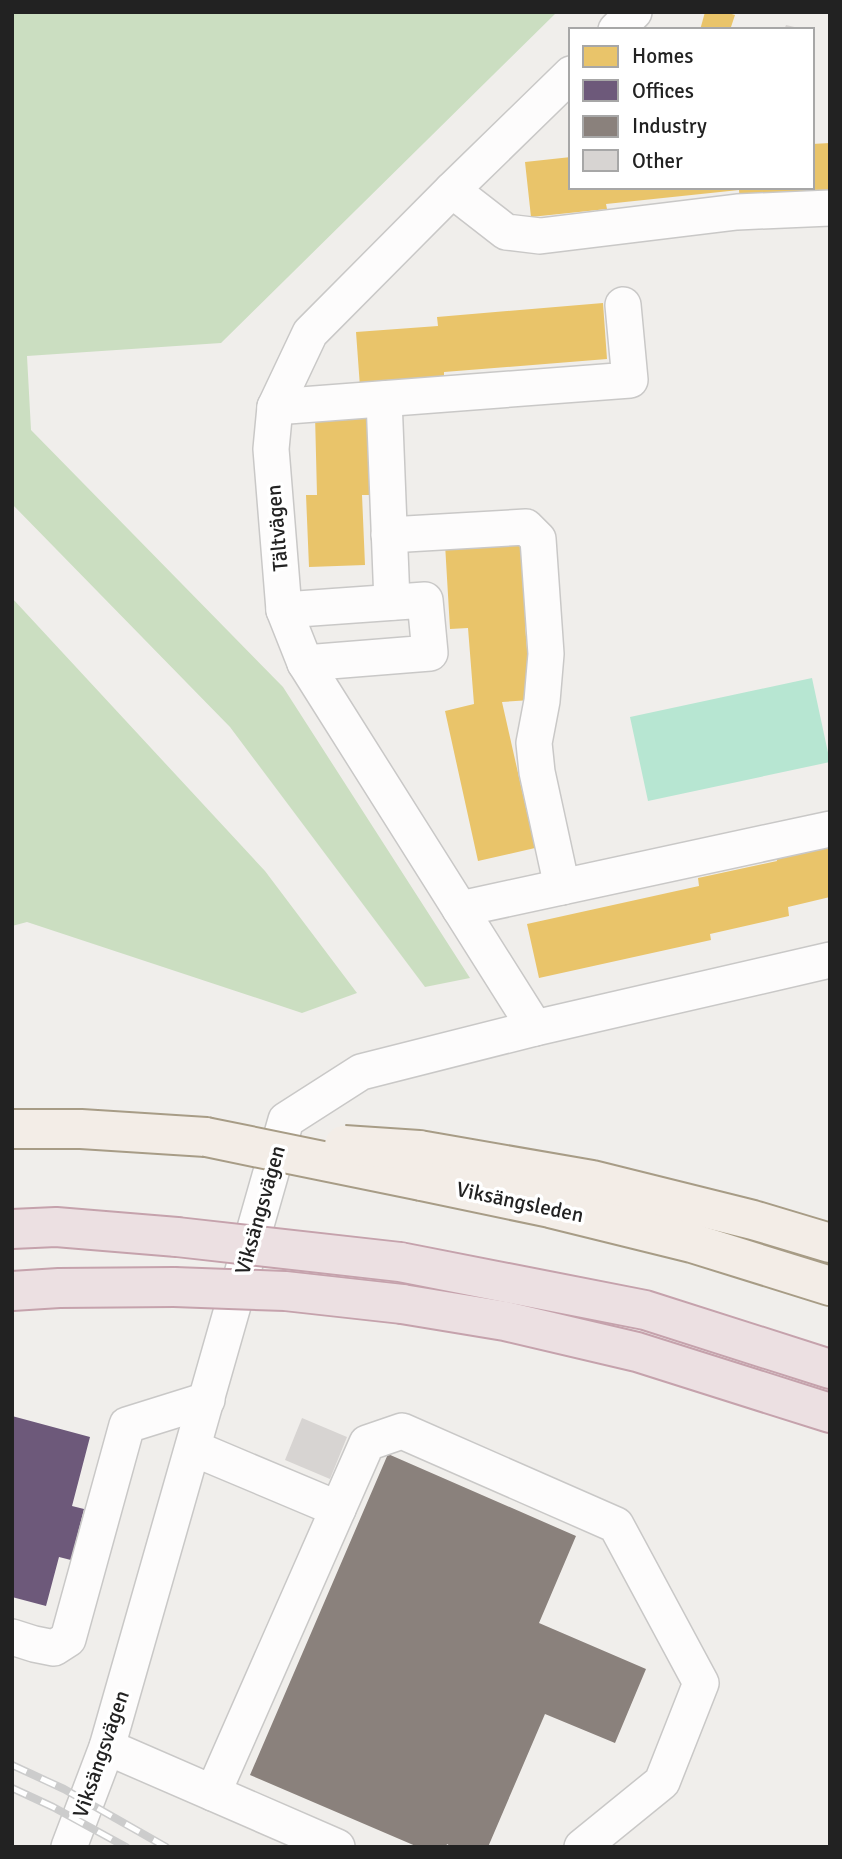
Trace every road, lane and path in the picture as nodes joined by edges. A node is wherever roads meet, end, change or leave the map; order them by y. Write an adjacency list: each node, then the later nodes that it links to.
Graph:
1 (634, 12): 2 (street)
2 (618, 28)
3 (569, 76): 4 (street, Tältvägen)
4 (452, 190): 5 (street); 8 (street, Tältvägen)
5 (830, 208)
6 (623, 305): 7 (street)
7 (384, 399): 8 (street); 9 (street)
8 (275, 407): 11 (street, Tältvägen)
9 (390, 535): 10 (street); 14 (street)
10 (392, 602): 11 (street); 12 (street)
11 (284, 610): 12 (street, Tältvägen)
12 (305, 663): 15 (street, Tältvägen)
13 (830, 829): 14 (street)
14 (562, 887): 15 (street)
15 (460, 909): 17 (street, Tältvägen)
16 (830, 960): 17 (street, Viksängsvägen)
17 (535, 1028): 25 (street, Viksängsvägen)
18 (12, 1129): 19 (main road, Viksängsleden, bridge)
19 (420, 1165): 21 (main road, Viksängsleden); 22 (main road, Viksängsleden)
20 (12, 1229): 24 (highway, bridge)
21 (830, 1243)
22 (830, 1286)
23 (12, 1291): 26 (highway, bridge)
24 (830, 1369)
25 (206, 1401): 27 (street, Viksängsvägen); 29 (street)
26 (830, 1413)
27 (193, 1448): 28 (street); 30 (street, Viksängsvägen)
28 (338, 1509): 31 (street); 34 (street)
29 (12, 1637)
30 (107, 1746): 31 (street); 32 (street, Viksängsvägen)
31 (213, 1793): 33 (street)
32 (69, 1847)
33 (337, 1847)
34 (582, 1847)

